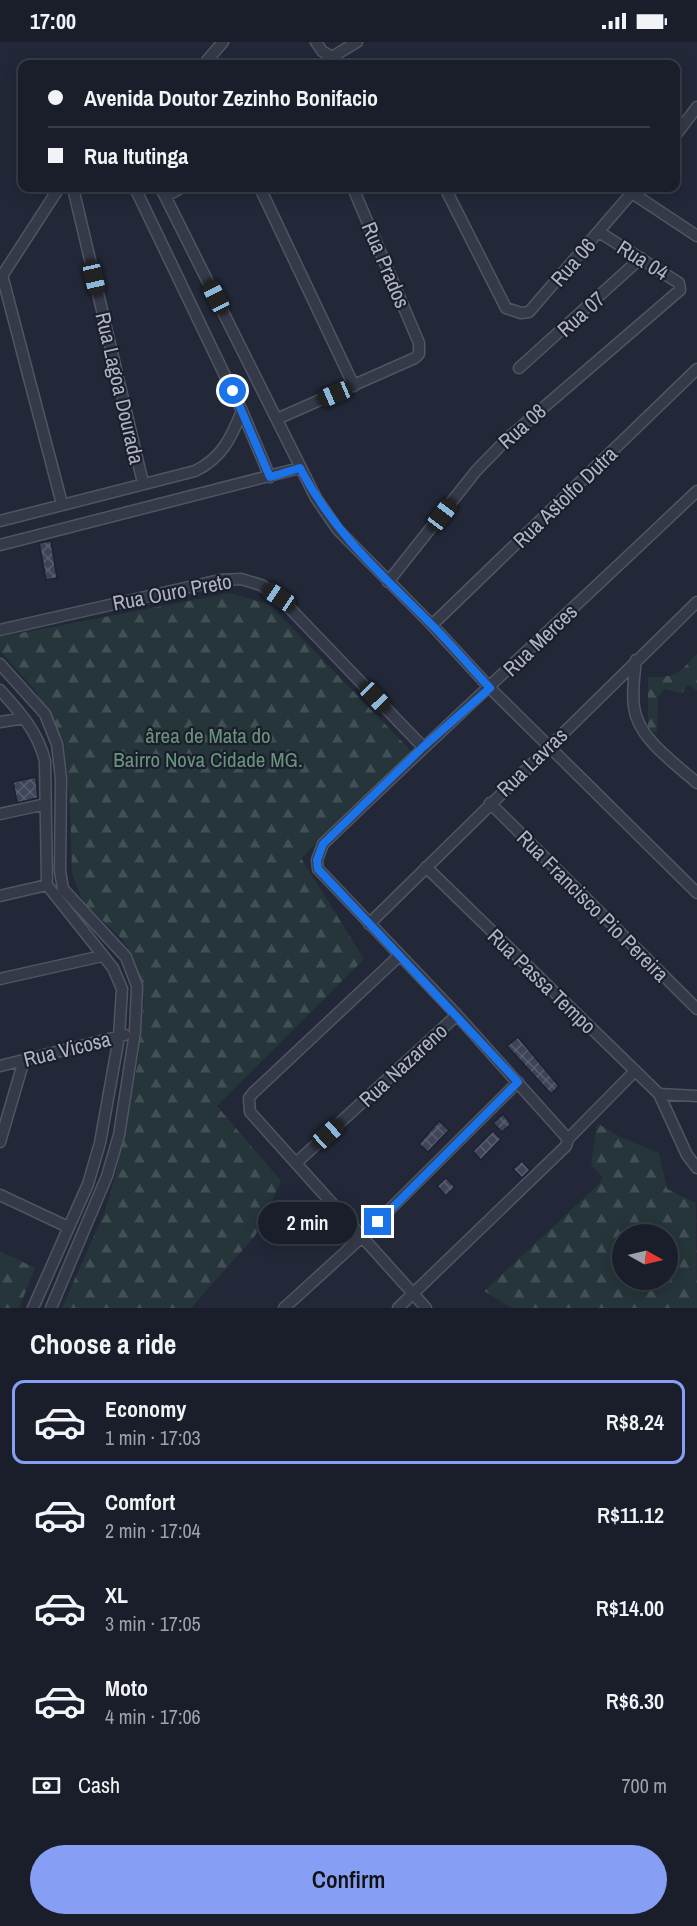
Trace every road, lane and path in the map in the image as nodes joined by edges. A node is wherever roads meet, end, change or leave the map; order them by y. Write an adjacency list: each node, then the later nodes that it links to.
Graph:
1 (223, 42): 4 (street)
2 (316, 42): 3 (street)
3 (357, 42)
4 (207, 60)
5 (697, 107): 6 (street)
6 (680, 129)
7 (56, 192): 19 (street)
8 (74, 192): 28 (street, Rua Lagoa Dourada)
9 (137, 192): 24 (street)
10 (164, 192): 25 (street)
11 (262, 192): 23 (street)
12 (355, 192): 23 (street, Rua Prados)
13 (447, 192): 16 (street, Rua 06)
14 (632, 192): 16 (street, Rua 06)
15 (637, 192): 17 (street)
16 (599, 232): 18 (street, Rua 04)
17 (697, 236)
18 (641, 258): 20 (street, Rua 04); 21 (street, Rua 07)
19 (1, 277): 30 (street)
20 (679, 292): 33 (street, Rua 08)
21 (519, 368)
22 (697, 369): 35 (street, Rua Astolfo Dutra)
23 (354, 386): 25 (street)
24 (242, 411): 27 (street); 28 (street)
25 (277, 419): 26 (street)
26 (300, 468): 27 (street); 33 (street)
27 (270, 477): 32 (street)
28 (143, 483): 30 (street)
29 (697, 491): 39 (street, Rua Merces)
30 (62, 504): 31 (street)
31 (0, 521)
32 (0, 545)
33 (388, 582): 35 (street)
34 (697, 602): 37 (street, Rua Lavras)
35 (432, 625): 39 (street)
36 (0, 630): 44 (street, Rua Ouro Preto)
37 (636, 660): 43 (street, Rua Lavras); 45 (street)
38 (0, 664): 59 (street)
39 (490, 688): 43 (street); 44 (street, Rua Merces)
40 (0, 690): 41 (street)
41 (24, 718): 42 (street); 47 (street)
42 (0, 722)
43 (549, 746): 46 (street, Rua Lavras); 51 (street)
44 (423, 747): 53 (street, Rua Merces)
45 (697, 783)
46 (490, 803): 49 (street, Rua Lavras); 57 (street, Rua Francisco Pio Pereira)
47 (46, 804): 48 (street); 50 (street)
48 (0, 814)
49 (426, 867): 53 (street, Rua Lavras); 63 (street, Rua Passa Tempo)
50 (47, 885): 52 (street); 54 (street)
51 (697, 893)
52 (0, 896)
53 (369, 924): 55 (street)
54 (102, 956): 56 (street); 60 (street)
55 (399, 956): 58 (street); 69 (street)
56 (0, 979)
57 (697, 1009)
58 (457, 1015): 64 (street); 69 (street, Rua Nazareno)
59 (135, 1032): 60 (street, Rua Vicosa); 76 (street)
60 (118, 1037): 61 (street, Rua Vicosa); 72 (street)
61 (24, 1060): 62 (street, Rua Vicosa); 67 (street)
62 (0, 1066)
63 (635, 1071): 65 (street, Rua Passa Tempo); 68 (street)
64 (518, 1082): 68 (street); 73 (street)
65 (659, 1094): 66 (street); 70 (street)
66 (697, 1096)
67 (0, 1142)
68 (567, 1142): 74 (street)
69 (296, 1163): 73 (street)
70 (697, 1168)
71 (0, 1195): 72 (street)
72 (68, 1227): 75 (street)
73 (362, 1237): 74 (street); 77 (street)
74 (412, 1295): 78 (street); 79 (street)
75 (33, 1308)
76 (51, 1308)
77 (284, 1308)
78 (398, 1308)
79 (426, 1308)

